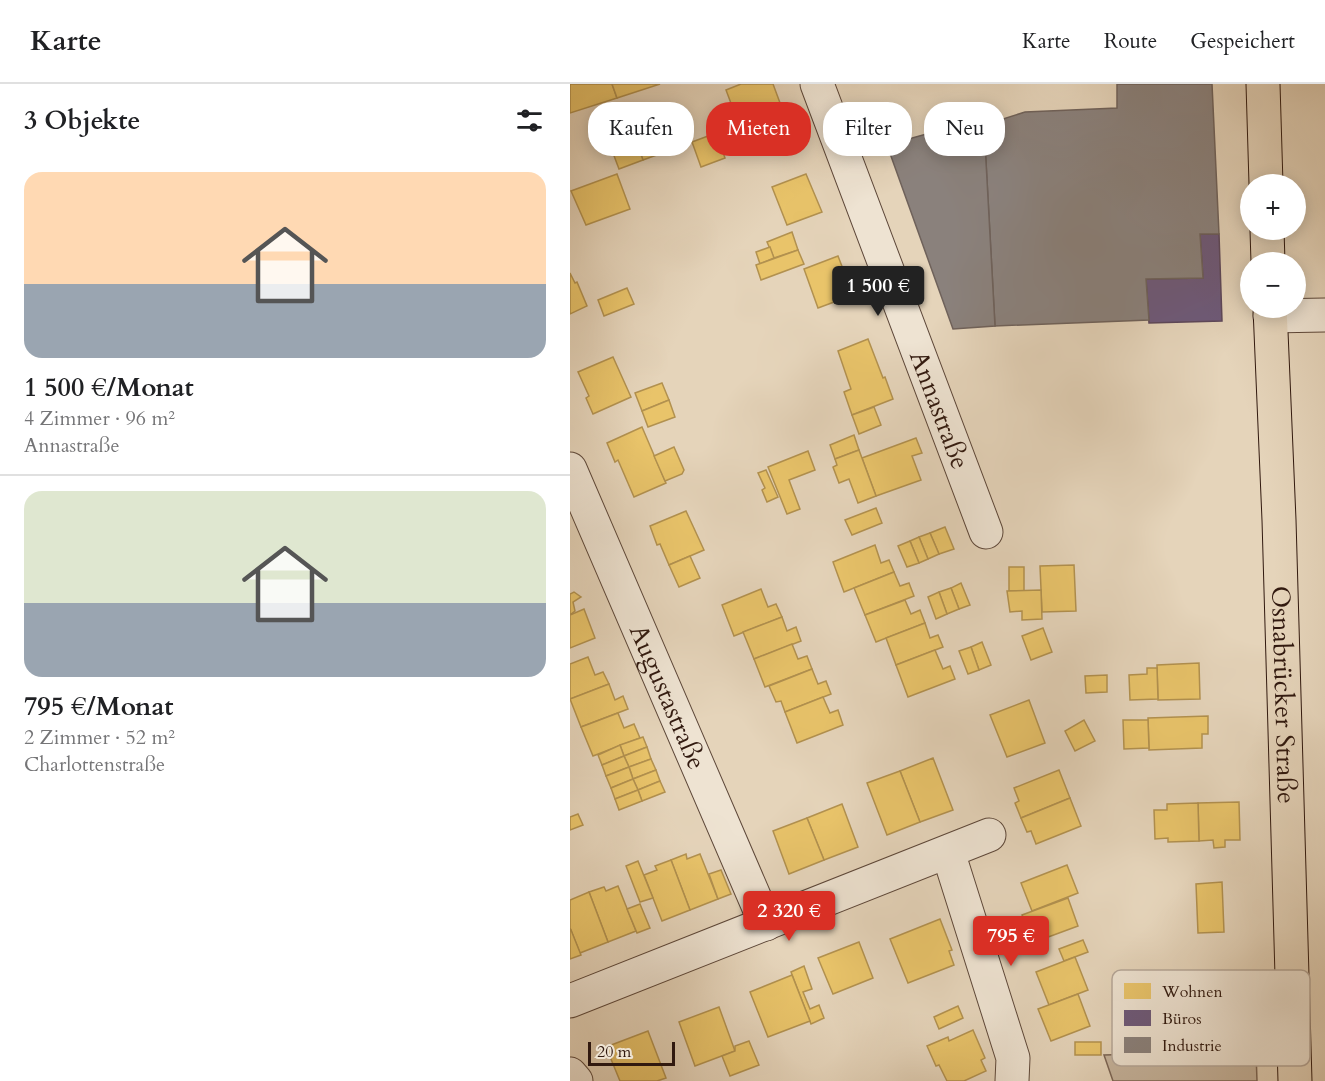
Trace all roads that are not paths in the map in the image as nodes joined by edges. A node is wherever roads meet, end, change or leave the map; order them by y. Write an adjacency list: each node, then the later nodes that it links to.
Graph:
1 (817, 84): 8 (street, Annastraße)
2 (1263, 84): 3 (main road)
3 (1266, 174)
4 (1306, 314): 5 (street)
5 (1325, 315)
6 (1270, 318): 12 (main road, Osnabrücker Straße)
7 (570, 469): 11 (street, Augustastraße)
8 (986, 532)
9 (989, 836): 10 (street)
10 (948, 852): 11 (street); 17 (street)
11 (766, 924): 13 (street)
12 (1292, 970)
13 (570, 1001)
14 (1295, 1066): 18 (main road, Osnabrücker Straße)
15 (570, 1074): 16 (street)
16 (576, 1081)
17 (1012, 1081)
18 (1295, 1081)

